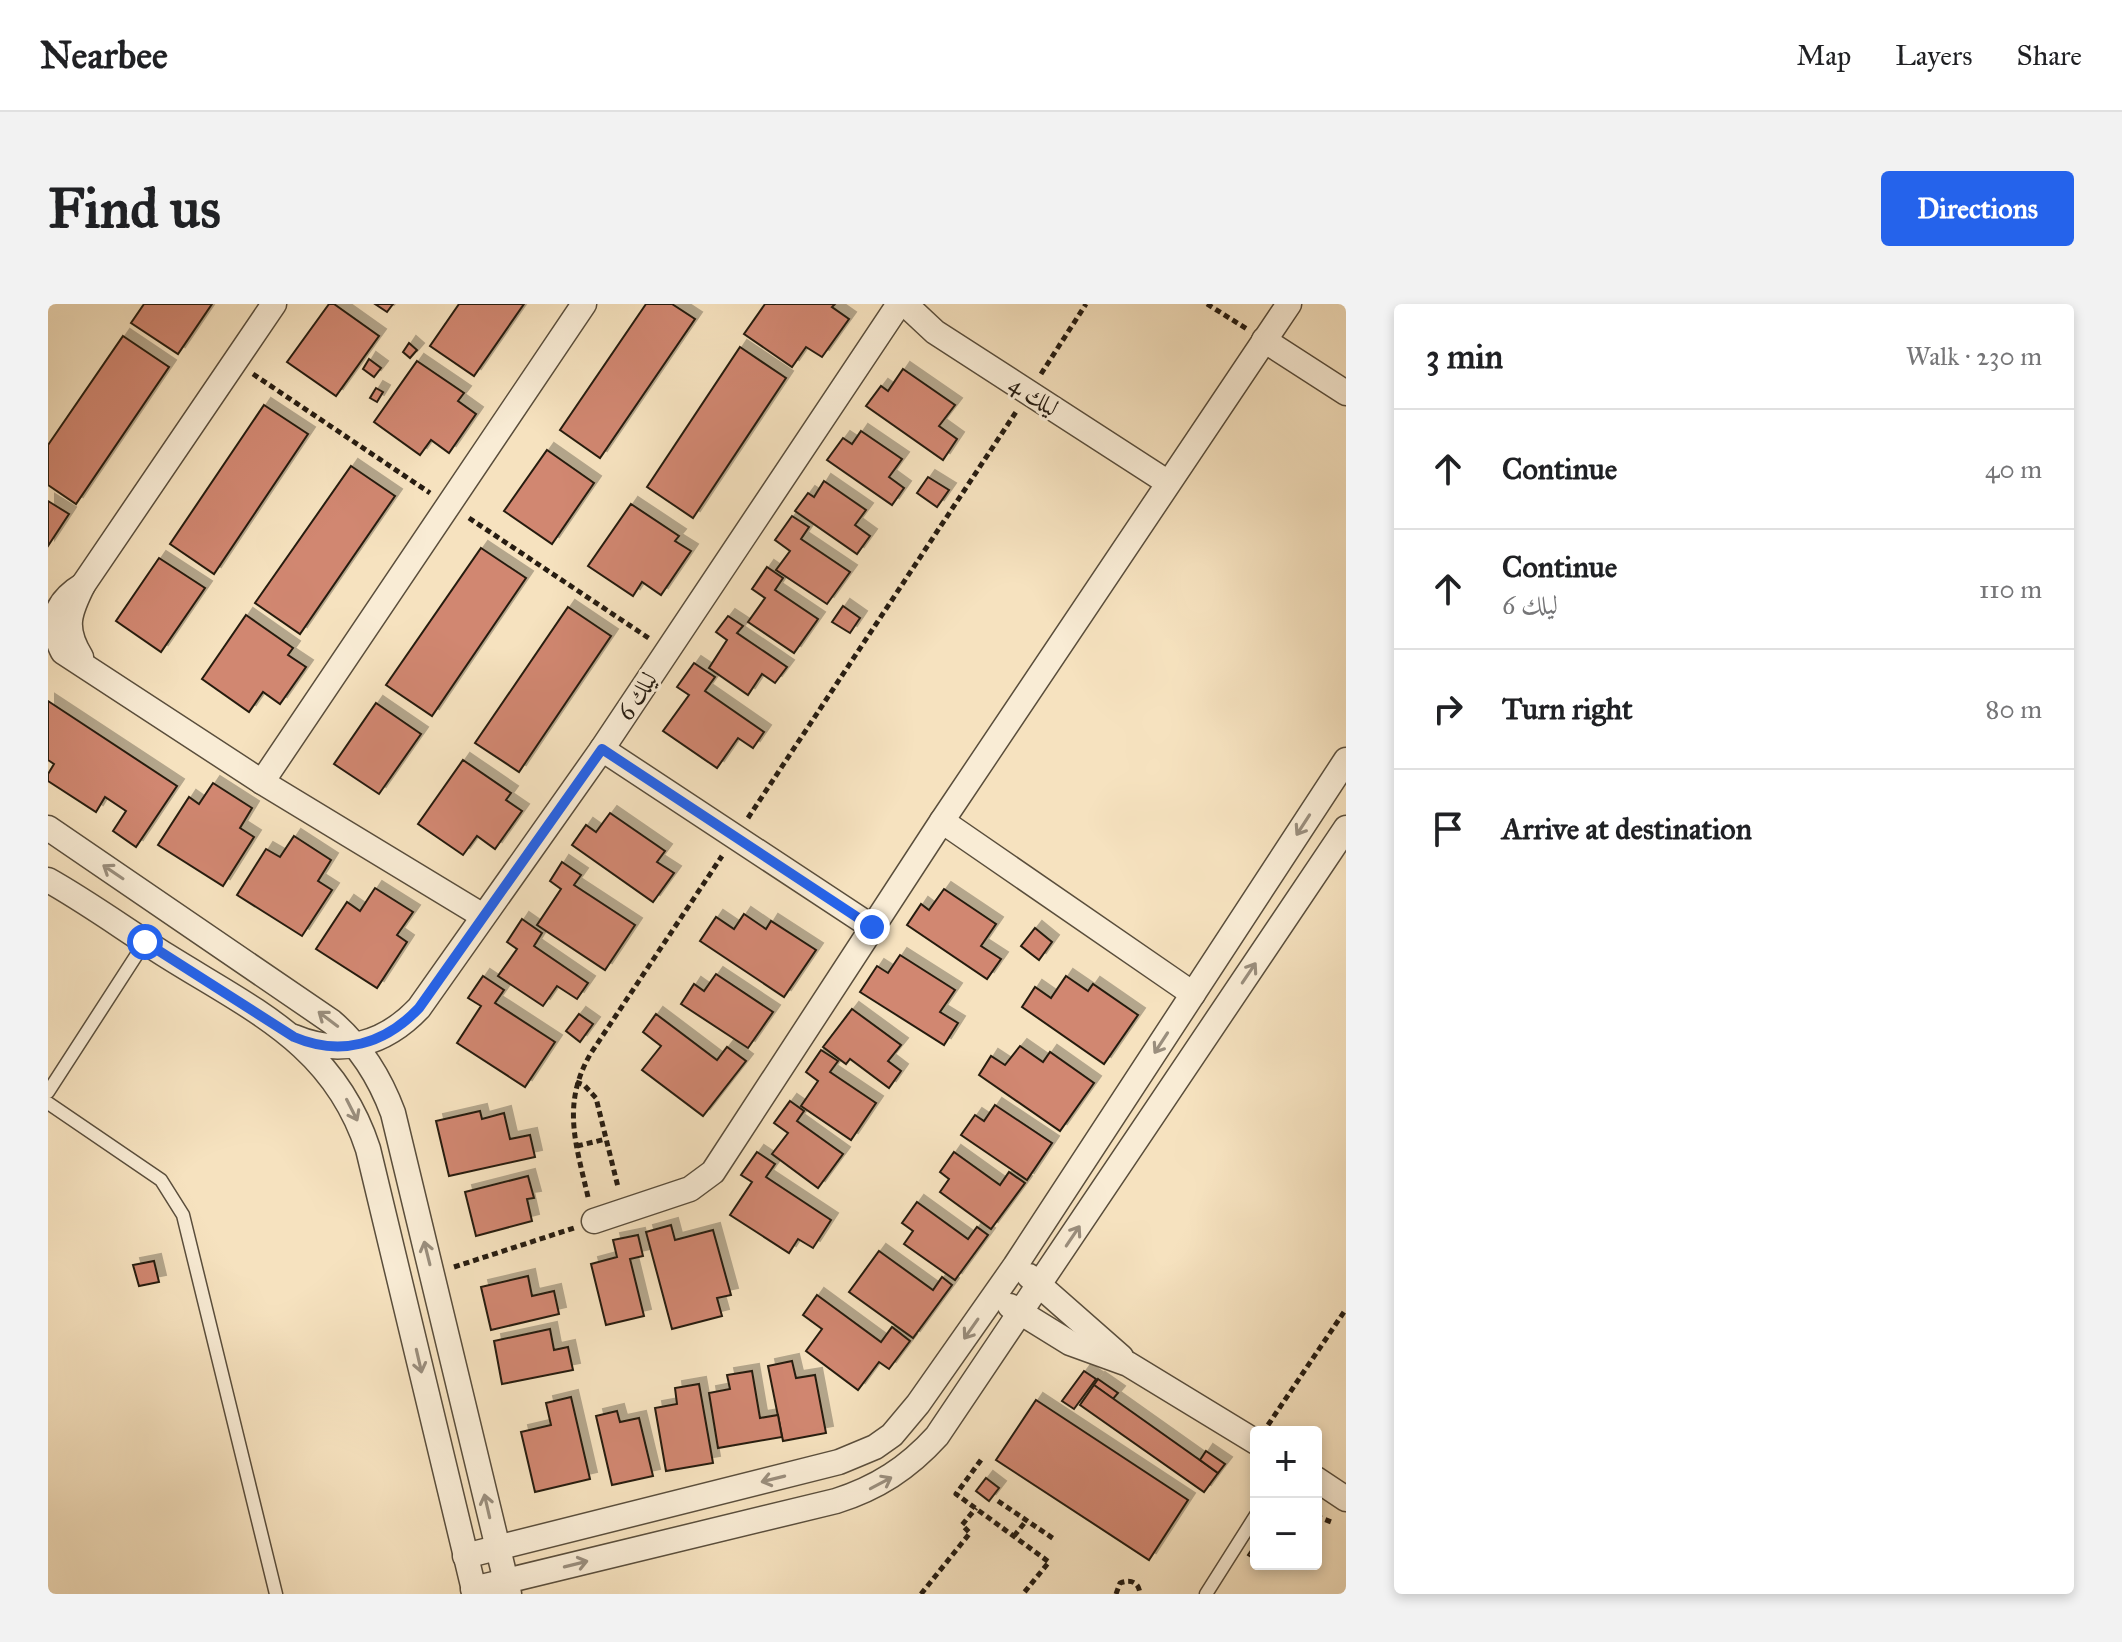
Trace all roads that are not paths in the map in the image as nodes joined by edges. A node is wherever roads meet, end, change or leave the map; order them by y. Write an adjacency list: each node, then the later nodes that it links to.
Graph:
1 (274, 304): 8 (street)
2 (584, 304): 13 (street)
3 (902, 304): 7 (street, ليلك 4); 11 (street, ليلك 6)
4 (1289, 304): 5 (street)
5 (1264, 340): 6 (street); 7 (street)
6 (1346, 393)
7 (1167, 482): 14 (street)
8 (83, 585): 9 (street); 10 (street)
9 (50, 627): 10 (street)
10 (91, 669): 13 (street)
11 (602, 749): 18 (street, ليلك 6); 19 (street)
12 (1346, 760): 22 (street, one-way to 22)
13 (262, 782): 18 (street)
14 (942, 821): 19 (street); 22 (street)
15 (48, 828): 21 (street, one-way to 15)
16 (1346, 828): 29 (street, one-way to 16)
17 (48, 880): 20 (street)
18 (483, 916): 24 (street, ليلك 6)
19 (872, 927): 27 (street)
20 (152, 946): 21 (street); 23 (street); 25 (lane)
21 (220, 946): 24 (street, one-way to 21)
22 (1193, 994): 28 (street, one-way to 28)
23 (294, 1037): 24 (street, ليلك 6); 38 (street, one-way to 38)
24 (357, 1046): 37 (street, one-way to 24)
25 (48, 1092)
26 (48, 1103): 41 (lane)
27 (594, 1221)
28 (1015, 1266): 29 (street); 30 (street)
29 (1041, 1284): 31 (street); 32 (street)
30 (995, 1295): 31 (street); 37 (street, one-way to 37)
31 (1021, 1314): 32 (street); 39 (street, one-way to 31)
32 (1128, 1364): 33 (street)
33 (1250, 1438)
34 (1322, 1483): 35 (street)
35 (1346, 1499)
36 (1250, 1524): 42 (lane)
37 (497, 1548): 38 (street); 39 (street)
38 (465, 1556): 40 (street)
39 (508, 1588): 40 (street)
40 (474, 1592)
41 (276, 1594)
42 (1206, 1594)

